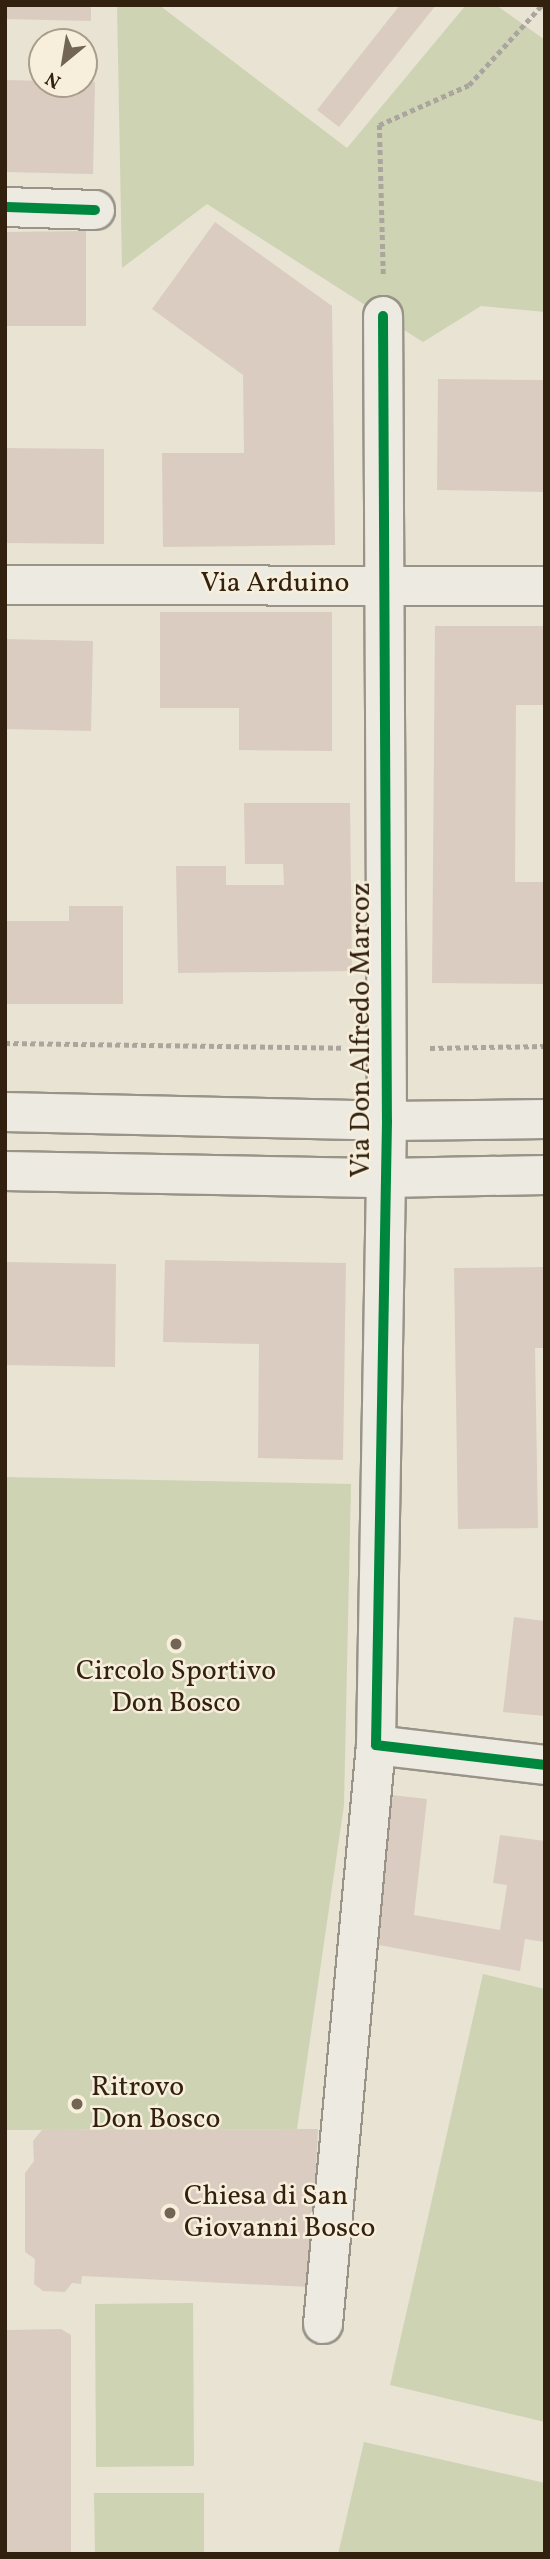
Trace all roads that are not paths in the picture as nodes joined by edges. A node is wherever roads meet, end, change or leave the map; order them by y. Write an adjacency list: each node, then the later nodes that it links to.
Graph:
1 (5, 207): 2 (street)
2 (95, 210)
3 (383, 316): 4 (street, Via Don Alfredo Marcoz)
4 (384, 584): 5 (street, Via Arduino); 6 (street, Via Arduino); 9 (street, Via Don Alfredo Marcoz)
5 (5, 585)
6 (545, 586)
7 (5, 1112): 9 (street)
8 (545, 1119): 9 (street)
9 (387, 1121): 12 (street, Via Don Alfredo Marcoz)
10 (5, 1171): 12 (street)
11 (545, 1175): 12 (street)
12 (385, 1178): 13 (street, Via Don Alfredo Marcoz)
13 (376, 1745): 14 (street); 15 (street, Via Don Alfredo Marcoz)
14 (545, 1765)
15 (323, 2323)

